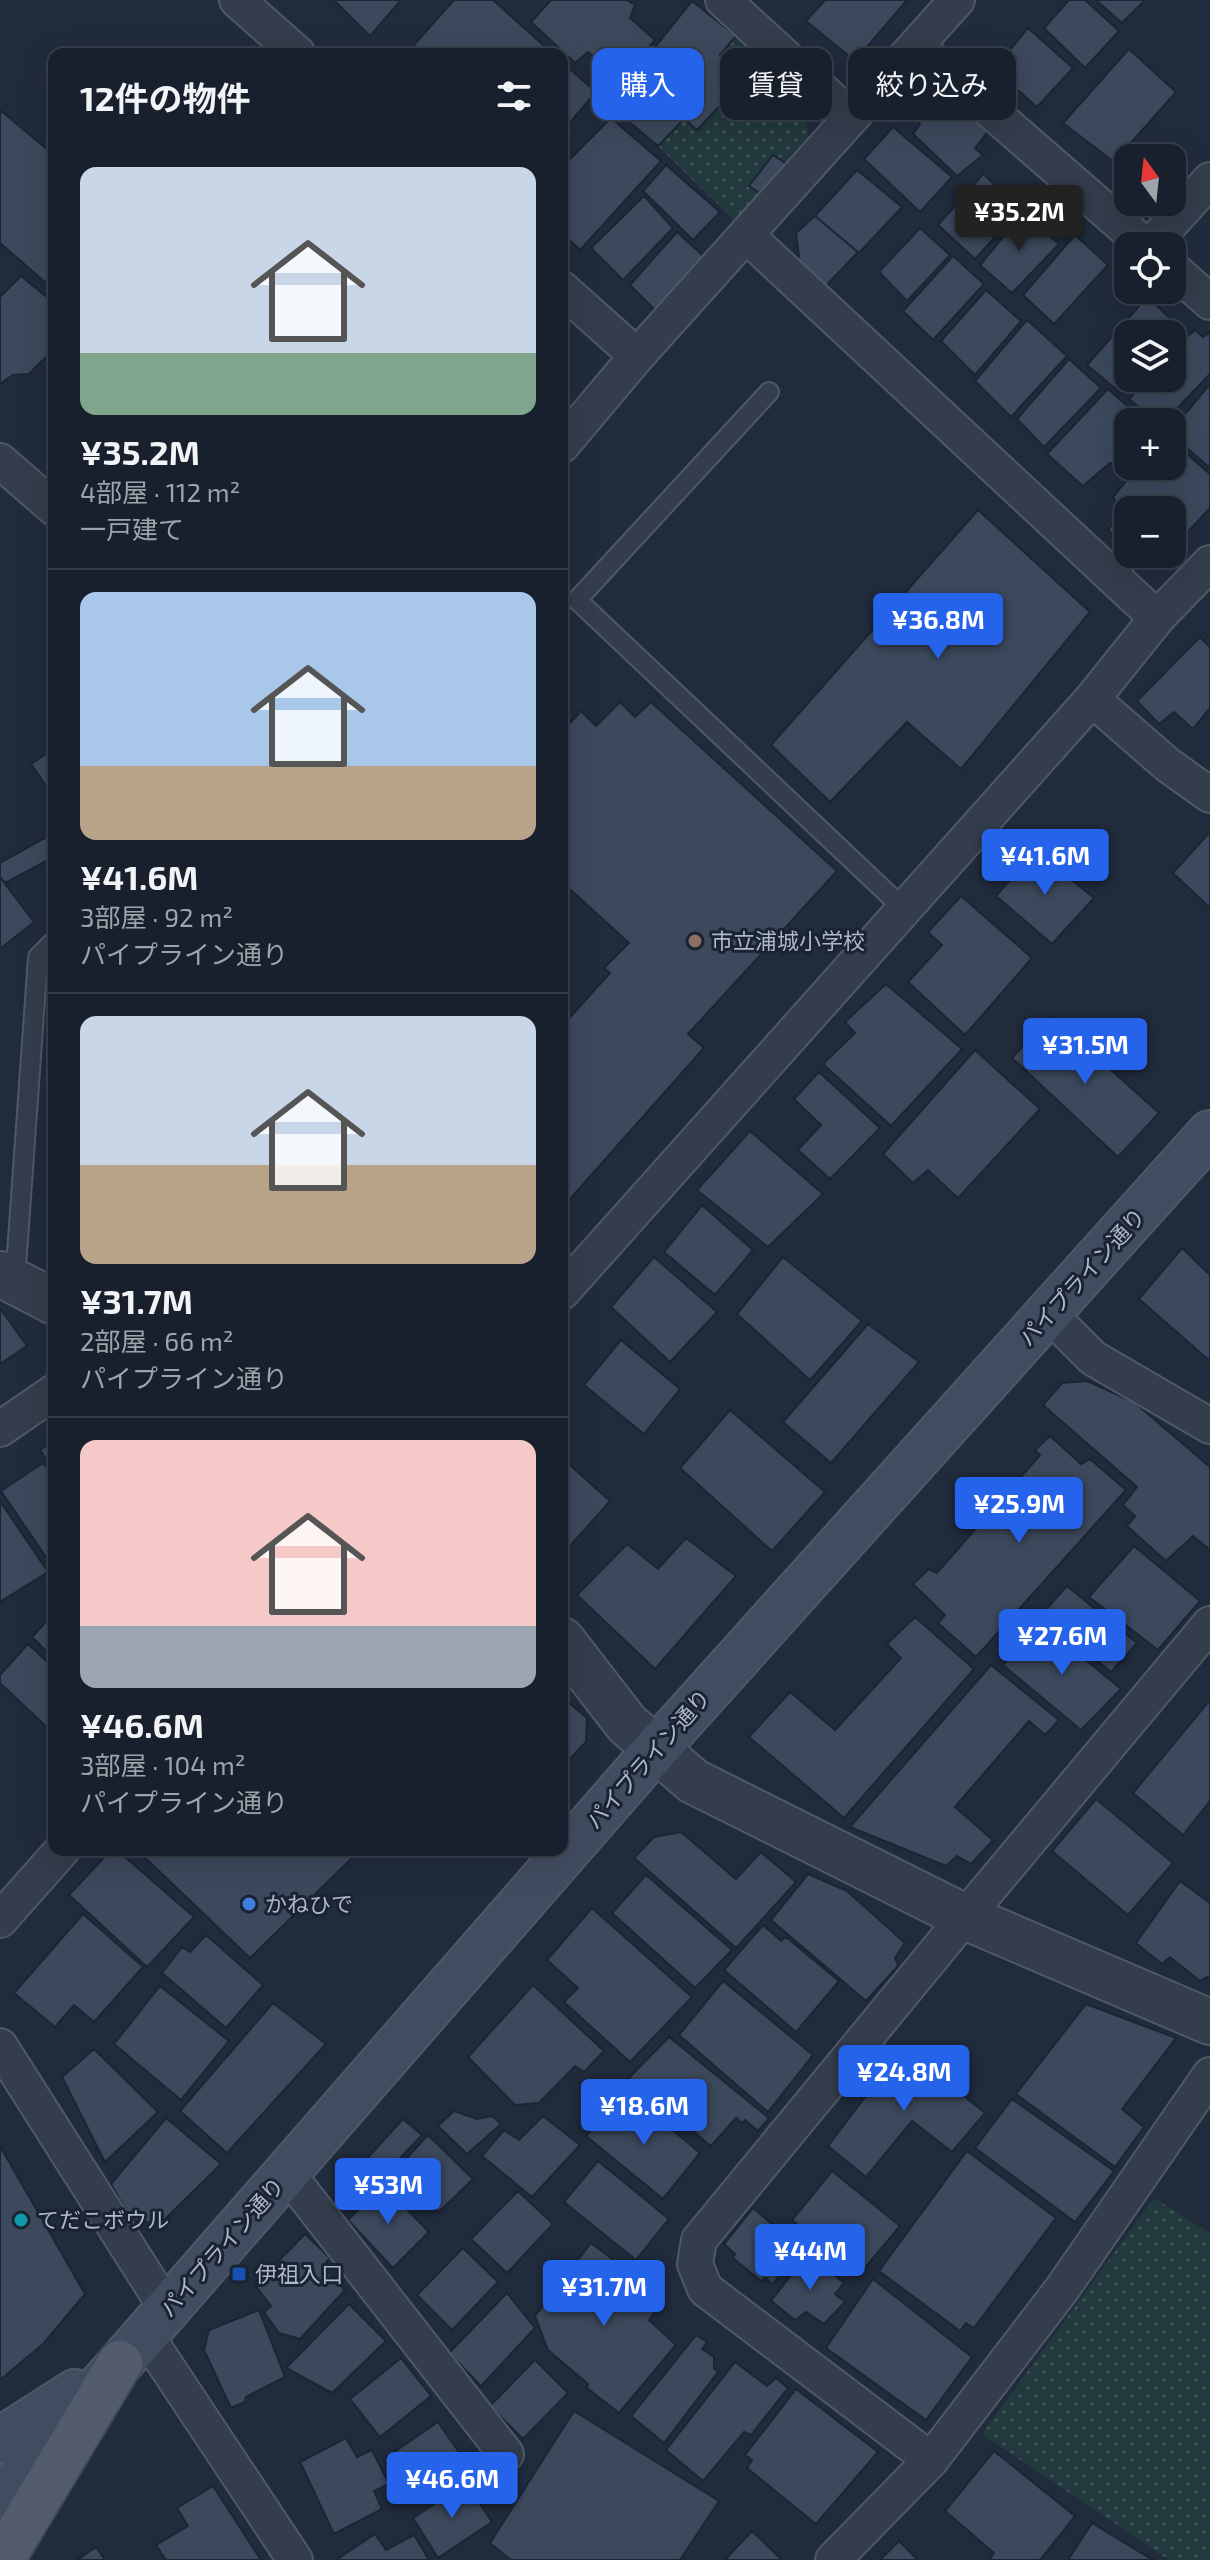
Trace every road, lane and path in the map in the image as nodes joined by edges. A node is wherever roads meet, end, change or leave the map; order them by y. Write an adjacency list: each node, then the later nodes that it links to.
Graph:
1 (237, 0): 5 (street)
2 (723, 0): 6 (street)
3 (957, 0): 4 (street)
4 (916, 46): 9 (street)
5 (291, 48)
6 (848, 114)
7 (848, 120): 11 (street)
8 (1210, 180): 10 (street)
9 (1132, 232)
10 (1161, 232)
11 (746, 235): 15 (street); 21 (street)
12 (1186, 281): 14 (street)
13 (568, 294): 15 (street)
14 (1210, 302)
15 (637, 356): 17 (street)
16 (769, 392): 24 (lane)
17 (568, 438)
18 (0, 461): 19 (street)
19 (48, 503)
20 (1210, 563): 21 (street)
21 (1157, 618): 22 (street)
22 (1092, 699): 23 (street); 24 (street)
23 (1210, 795)
24 (904, 909): 28 (street)
25 (48, 947): 27 (lane)
26 (1210, 1133): 30 (main road, パイプライン通り)
27 (8, 1278): 29 (street)
28 (568, 1285)
29 (48, 1299)
30 (1049, 1314): 32 (street); 36 (main road, パイプライン通り)
31 (48, 1396): 33 (street)
32 (1210, 1426)
33 (0, 1429)
34 (1210, 1624): 40 (street)
35 (568, 1648): 36 (street)
36 (657, 1748): 37 (main road, パイプライン通り); 40 (street)
37 (568, 1850)
38 (57, 1856): 41 (street)
39 (563, 1856): 45 (main road, パイプライン通り)
40 (965, 1917): 42 (street); 49 (street)
41 (0, 1920)
42 (1210, 2022)
43 (0, 2046): 46 (street)
44 (1210, 2075): 49 (street)
45 (287, 2173): 46 (main road, パイプライン通り); 48 (street)
46 (144, 2335): 47 (main road); 50 (main road, パイプライン通り); 51 (main road); 52 (street)
47 (0, 2440)
48 (506, 2454)
49 (931, 2460): 53 (street)
50 (0, 2501)
51 (0, 2557)
52 (295, 2560)
53 (833, 2560)

